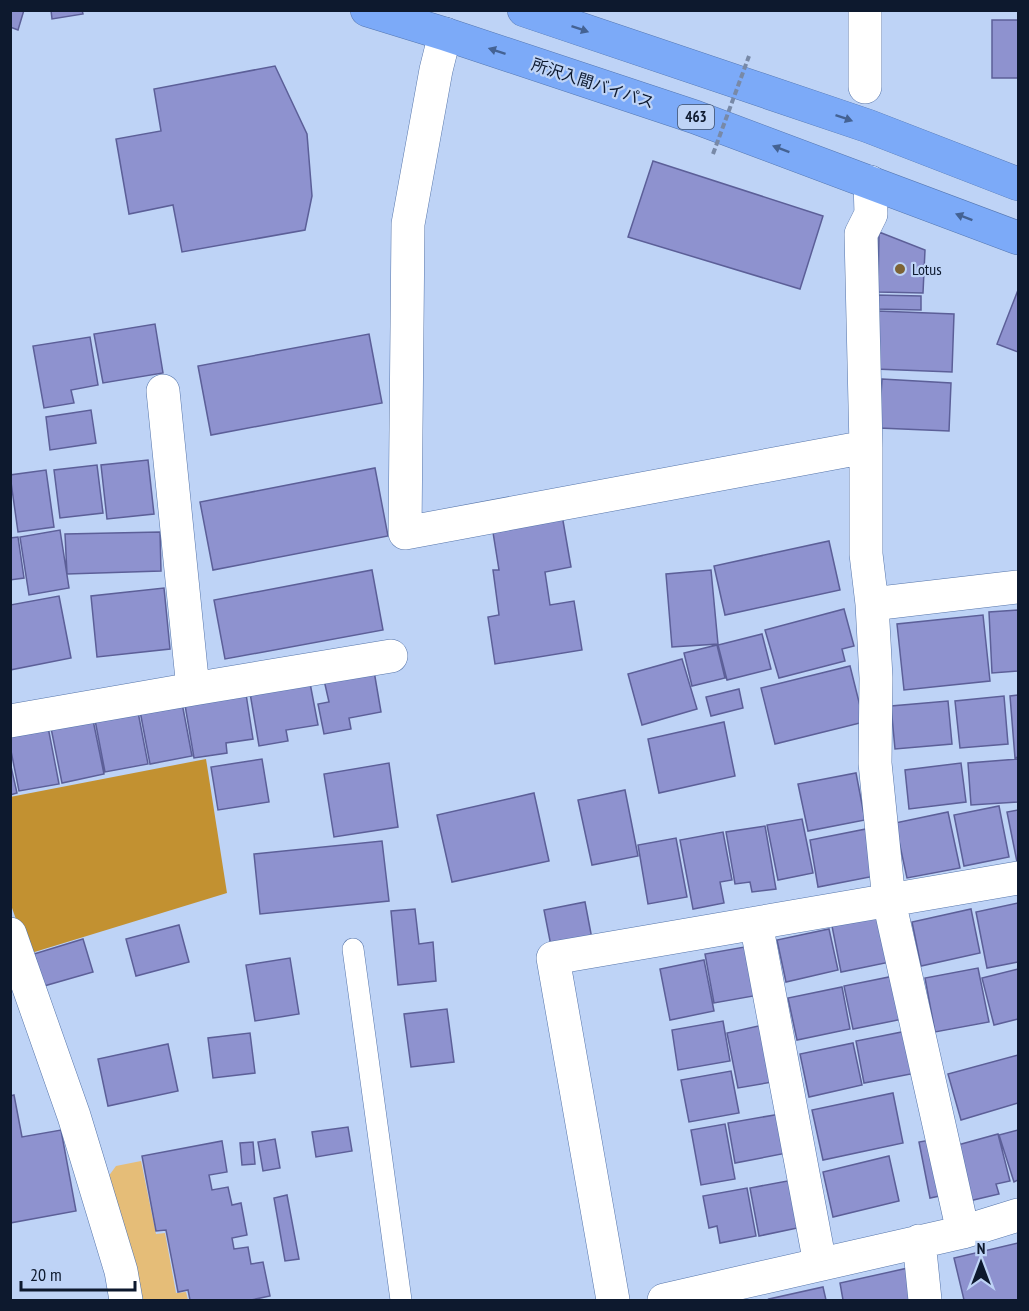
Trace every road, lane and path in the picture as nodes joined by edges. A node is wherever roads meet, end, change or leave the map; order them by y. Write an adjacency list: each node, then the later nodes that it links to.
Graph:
1 (368, 10): 4 (highway, 所沢入間バイパス / 463)
2 (524, 10): 9 (highway, one-way to 9)
3 (865, 10): 6 (street)
4 (446, 34): 8 (highway, 所沢入間バイパス / 463, one-way to 4); 12 (street)
5 (749, 56): 7 (path, bridge)
6 (865, 87)
7 (713, 154)
8 (870, 182): 10 (highway, 所沢入間バイパス / 463, one-way to 8); 12 (street)
9 (1018, 184)
10 (1018, 238)
11 (163, 391): 16 (street)
12 (866, 447): 14 (street)
13 (1018, 587): 14 (street)
14 (872, 604): 19 (street)
15 (391, 656): 16 (street)
16 (193, 688): 17 (street)
17 (10, 721)
18 (1018, 878): 19 (street)
19 (889, 901): 20 (street); 24 (street)
20 (756, 923): 26 (street); 29 (street)
21 (10, 934): 27 (street)
22 (353, 950): 28 (lane)
23 (1018, 1215): 24 (street)
24 (963, 1232): 25 (street)
25 (919, 1242): 26 (street); 31 (street)
26 (820, 1264): 30 (street)
27 (126, 1300)
28 (401, 1300)
29 (613, 1300)
30 (664, 1300)
31 (926, 1300)

